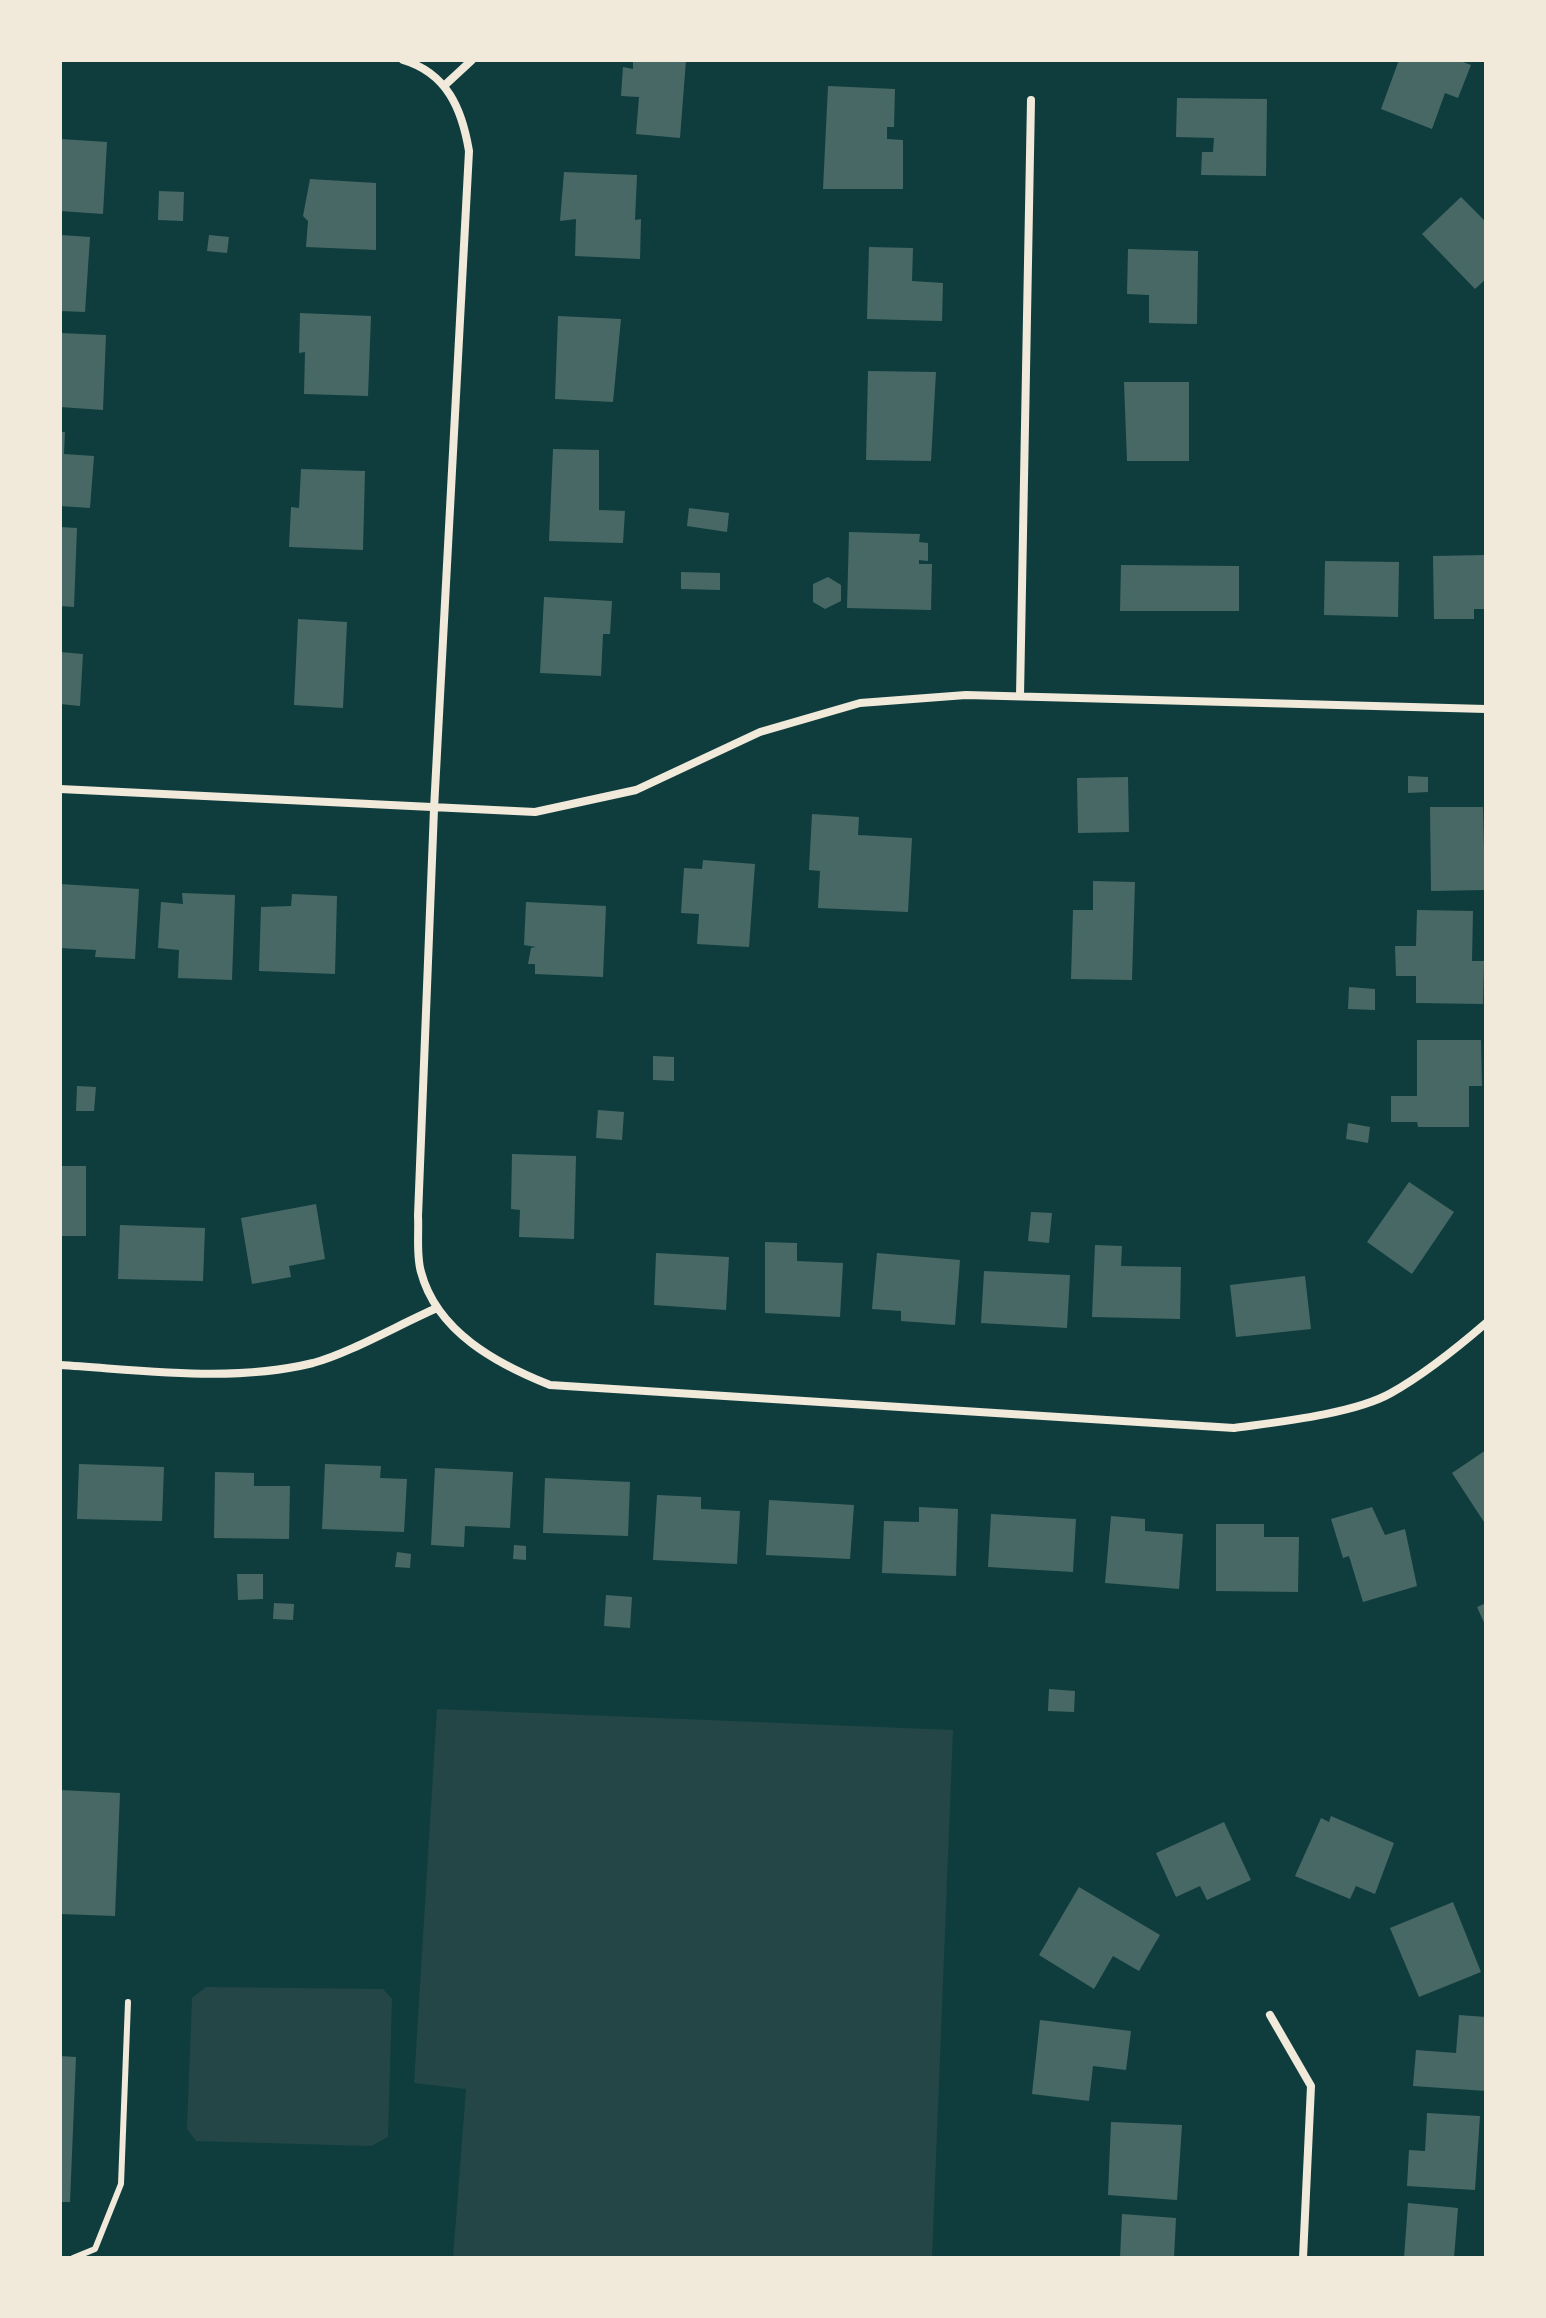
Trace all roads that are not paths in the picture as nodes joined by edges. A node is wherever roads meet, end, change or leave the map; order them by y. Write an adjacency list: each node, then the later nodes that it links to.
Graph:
1 (403, 60): 3 (street)
2 (472, 60): 3 (street)
3 (445, 85): 8 (street)
4 (1031, 100): 5 (street)
5 (1020, 696): 6 (street); 8 (street)
6 (1486, 709)
7 (60, 789): 8 (street)
8 (434, 809): 9 (street)
9 (437, 1308): 10 (street); 11 (street)
10 (1486, 1323)
11 (60, 1365)
12 (128, 2002): 14 (lane)
13 (1270, 2015): 15 (street)
14 (73, 2258)
15 (1303, 2258)

